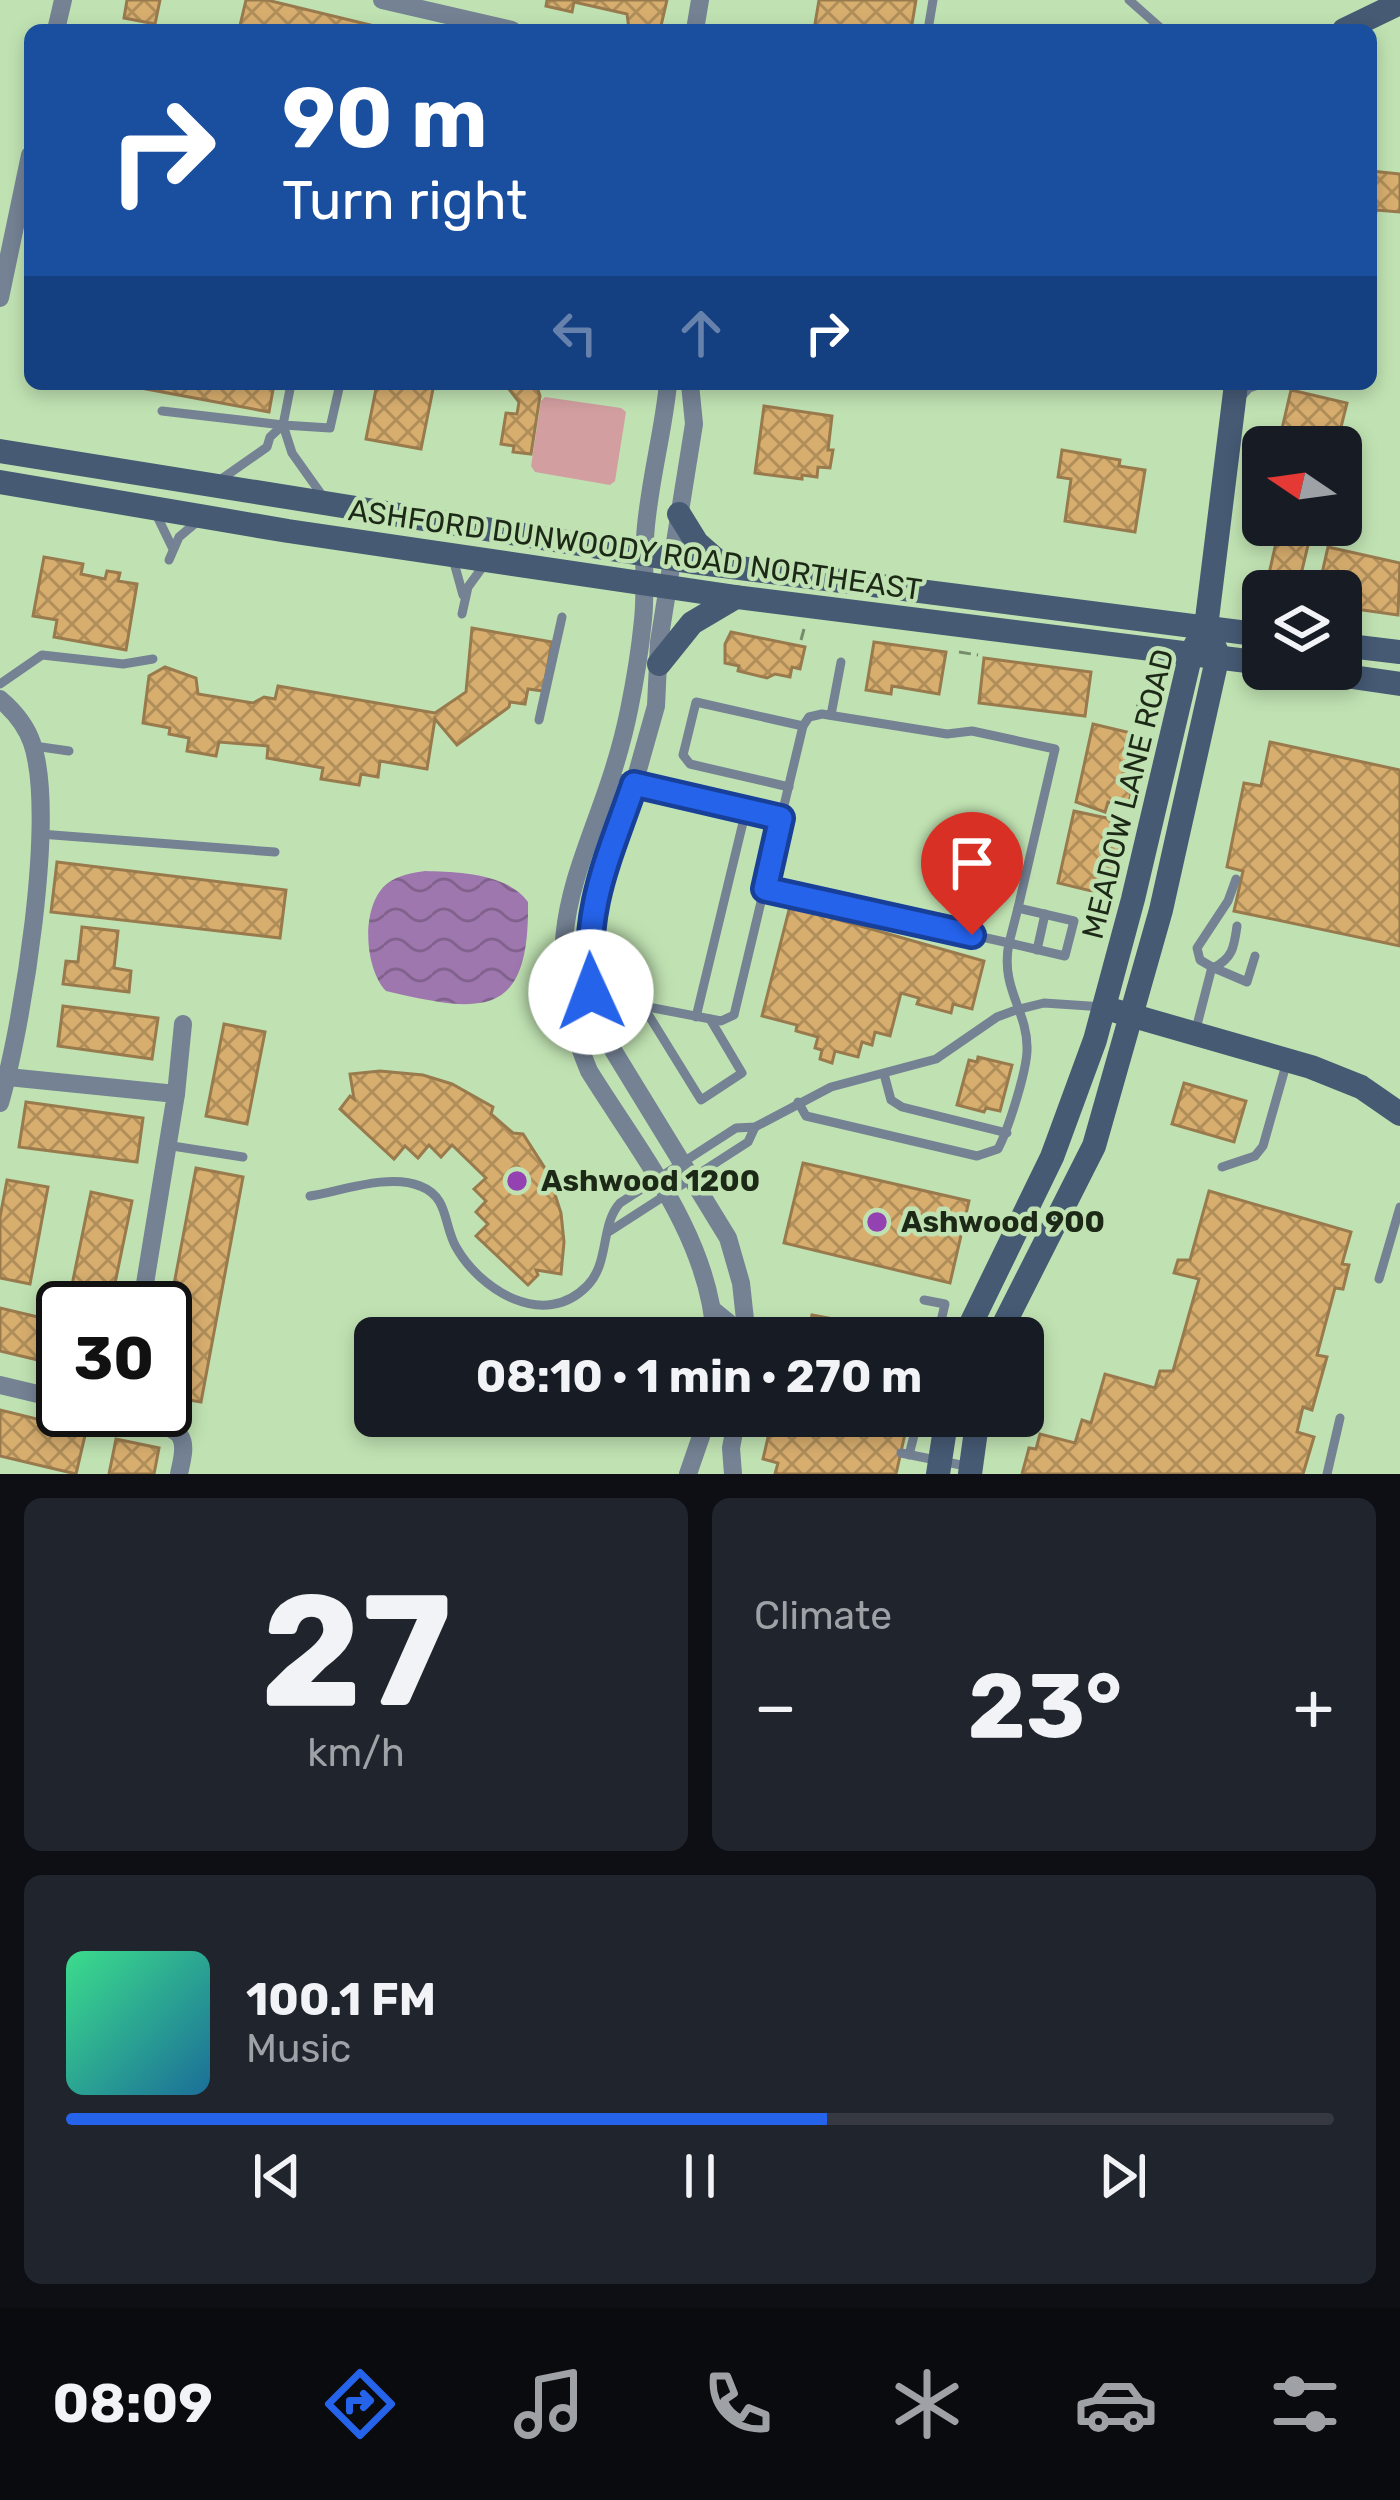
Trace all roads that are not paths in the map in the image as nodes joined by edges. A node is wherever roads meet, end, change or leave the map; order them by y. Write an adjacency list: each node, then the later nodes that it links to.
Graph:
1 (382, 0): 5 (street)
2 (1129, 0): 4 (lane)
3 (1400, 3): 8 (main road)
4 (1144, 15): 6 (lane); 7 (lane)
5 (486, 24)
6 (1139, 24)
7 (1155, 24)
8 (1356, 24)
9 (24, 184): 10 (street)
10 (0, 298)
11 (290, 390): 17 (lane)
12 (339, 390): 17 (lane)
13 (667, 390): 27 (street)
14 (691, 390): 23 (street)
15 (1234, 395): 35 (main road)
16 (162, 411): 17 (lane)
17 (283, 425): 20 (lane); 21 (lane)
18 (0, 451): 20 (main road, ASHFORD DUNWOODY ROAD NORTHEAST)
19 (0, 482): 22 (main road, ASHFORD DUNWOODY ROAD NORTHEAST)
20 (210, 485): 21 (main road, ASHFORD DUNWOODY ROAD NORTHEAST)
21 (334, 506): 27 (main road, ASHFORD DUNWOODY ROAD NORTHEAST)
22 (152, 509): 24 (main road, ASHFORD DUNWOODY ROAD NORTHEAST); 25 (lane)
23 (679, 514): 28 (street); 31 (main road)
24 (202, 518): 25 (lane); 26 (main road, ASHFORD DUNWOODY ROAD NORTHEAST)
25 (172, 547): 29 (lane)
26 (450, 555): 30 (main road, ASHFORD DUNWOODY ROAD NORTHEAST); 30 (lane)
27 (645, 555): 28 (main road, ASHFORD DUNWOODY ROAD NORTHEAST); 32 (street)
28 (672, 559): 31 (main road, ASHFORD DUNWOODY ROAD NORTHEAST); 32 (street)
29 (169, 560)
30 (488, 561): 32 (main road, ASHFORD DUNWOODY ROAD NORTHEAST)
31 (724, 567): 35 (main road, ASHFORD DUNWOODY ROAD NORTHEAST)
32 (656, 584): 33 (main road, ASHFORD DUNWOODY ROAD NORTHEAST); 44 (street); 54 (street)
33 (736, 596): 39 (main road, ASHFORD DUNWOODY ROAD NORTHEAST); 44 (main road)
34 (562, 617): 50 (lane)
35 (1206, 627): 36 (main road, ASHFORD DUNWOODY ROAD NORTHEAST); 39 (main road, MEADOW LANE ROAD); 40 (main road, MEADOW LANE ROAD)
36 (1242, 632)
37 (1362, 647): 38 (main road)
38 (1400, 652)
39 (1191, 653): 40 (main road, ASHFORD DUNWOODY ROAD NORTHEAST); 71 (main road, MEADOW LANE ROAD)
40 (1218, 655): 42 (main road, ASHFORD DUNWOODY ROAD NORTHEAST); 75 (main road, MEADOW LANE ROAD)
41 (153, 658): 46 (lane)
42 (1242, 659)
43 (842, 662): 49 (lane)
44 (658, 664): 55 (street)
45 (1362, 678): 47 (main road)
46 (0, 684)
47 (1400, 684)
48 (0, 699): 52 (street)
49 (831, 715): 51 (lane); 63 (lane)
50 (539, 720)
51 (803, 726): 56 (lane); 56 (lane)
52 (34, 746): 53 (lane); 59 (street)
53 (69, 751)
54 (610, 776): 55 (lane); 78 (street)
55 (634, 784): 57 (lane); 73 (street)
56 (789, 787): 58 (lane)
57 (746, 810): 58 (lane); 74 (lane)
58 (781, 818): 62 (lane)
59 (40, 834): 60 (lane); 82 (street)
60 (275, 852)
61 (1236, 879): 69 (lane)
62 (765, 889): 66 (lane); 76 (lane)
63 (1018, 908): 64 (lane); 66 (lane)
64 (1045, 914): 67 (lane); 67 (lane)
65 (1237, 926): 69 (lane)
66 (1010, 943): 67 (lane); 72 (lane)
67 (1036, 950)
68 (1255, 956): 69 (lane)
69 (1212, 968): 79 (lane)
70 (643, 1006): 73 (lane); 74 (lane); 76 (lane)
71 (1104, 1007): 72 (lane); 75 (main road); 105 (main road, MEADOW LANE ROAD)
72 (1016, 1010): 81 (lane); 88 (lane)
73 (596, 1016): 78 (lane); 92 (street)
74 (696, 1016): 76 (lane)
75 (1132, 1016): 79 (main road); 106 (main road, MEADOW LANE ROAD)
76 (710, 1019)
77 (183, 1024): 83 (street)
78 (572, 1026): 93 (street)
79 (1194, 1034): 80 (main road)
80 (1287, 1061): 86 (main road); 91 (lane)
81 (884, 1074): 84 (lane); 88 (lane)
82 (8, 1077): 83 (street); 85 (street)
83 (176, 1094): 89 (street)
84 (798, 1102): 87 (lane); 88 (lane)
85 (0, 1103)
86 (1400, 1114)
87 (754, 1126): 92 (lane); 92 (lane)
88 (1007, 1132)
89 (166, 1145): 90 (lane); 98 (street)
90 (243, 1157)
91 (1222, 1168)
92 (689, 1169): 93 (lane); 93 (lane); 103 (street)
93 (660, 1185): 96 (lane); 96 (lane); 99 (street)
94 (310, 1196): 96 (lane)
95 (1400, 1207): 97 (lane)
96 (610, 1232)
97 (1379, 1280)
98 (145, 1281)
99 (710, 1300): 101 (street); 102 (lane)
100 (924, 1300): 104 (lane)
101 (712, 1317)
102 (727, 1317)
103 (745, 1317)
104 (941, 1317)
105 (974, 1317)
106 (1008, 1317)
107 (0, 1385): 108 (street)
108 (36, 1394)
109 (1340, 1418): 121 (lane)
110 (180, 1437): 118 (street)
111 (701, 1437): 119 (street)
112 (733, 1437): 120 (street)
113 (911, 1437): 116 (lane)
114 (943, 1437): 116 (main road)
115 (975, 1437): 117 (main road)
116 (939, 1468): 117 (lane)
117 (970, 1470)
118 (179, 1474)
119 (688, 1474)
120 (733, 1474)
121 (1327, 1474)

